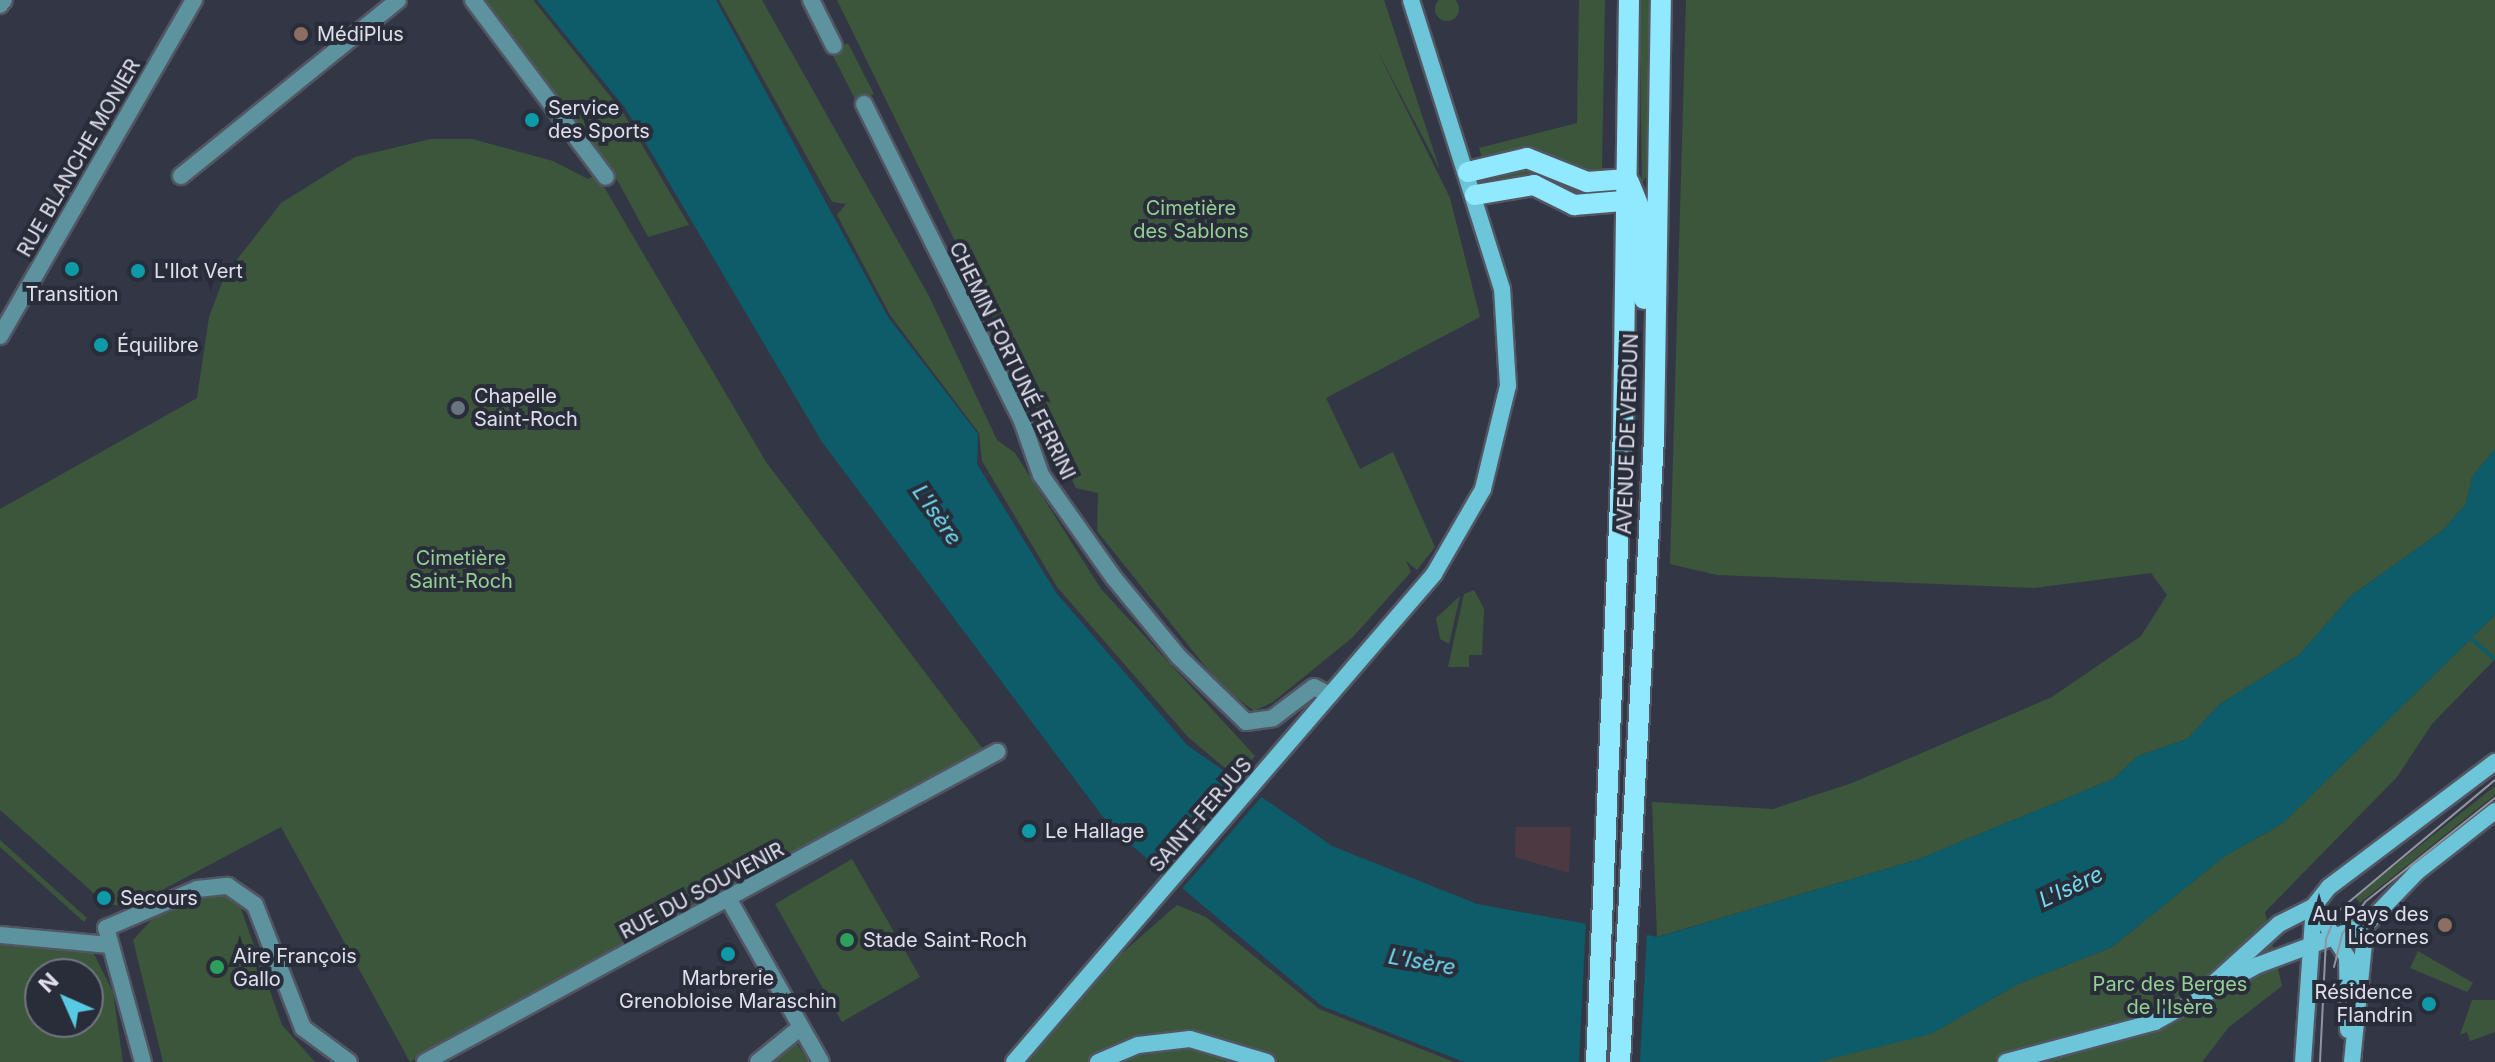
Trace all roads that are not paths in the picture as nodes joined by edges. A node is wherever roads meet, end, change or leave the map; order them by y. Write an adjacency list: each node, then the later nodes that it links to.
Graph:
1 (4, 0): 9 (street)
2 (194, 0): 19 (street, RUE BLANCHE MONIER)
3 (398, 0): 13 (street)
4 (473, 0): 14 (street)
5 (811, 0): 10 (street)
6 (1411, 0): 12 (main road, SAINT-FERJUS)
7 (1629, 0): 15 (main road)
8 (1661, 0): 16 (main road, AVENUE DE VERDUN)
9 (0, 5)
10 (834, 46)
11 (864, 104): 21 (street, CHEMIN FORTUNÉ FERRINI)
12 (1468, 172): 15 (main road); 17 (main road, SAINT-FERJUS)
13 (181, 176)
14 (606, 177)
15 (1627, 179): 18 (main road)
16 (1661, 179): 18 (main road); 20 (main road, AVENUE DE VERDUN)
17 (1475, 195): 18 (main road); 21 (main road, SAINT-FERJUS)
18 (1633, 201): 20 (main road); 42 (main road, AVENUE DE VERDUN)
19 (0, 336)
20 (1654, 392): 43 (main road, AVENUE DE VERDUN)
21 (1330, 695): 39 (main road, SAINT-FERJUS)
22 (997, 752): 25 (street, RUE DU SOUVENIR)
23 (2495, 762): 26 (main road)
24 (2495, 811): 27 (main road)
25 (729, 900): 33 (street); 37 (street, RUE DU SOUVENIR)
26 (2314, 906): 29 (main road); 31 (main road); 32 (main road)
27 (2366, 925): 29 (main road); 46 (main road)
28 (0, 935): 30 (street)
29 (2334, 937): 31 (main road); 46 (main road)
30 (110, 945): 35 (street); 36 (street)
31 (2310, 946): 32 (main road); 45 (main road)
32 (2207, 991): 44 (main road)
33 (801, 1027): 34 (street); 38 (street)
34 (763, 1056)
35 (143, 1062)
36 (349, 1062)
37 (425, 1062)
38 (821, 1062)
39 (1014, 1062)
40 (1098, 1062): 41 (main road)
41 (1267, 1062)
42 (1596, 1062)
43 (1620, 1062)
44 (2006, 1062)
45 (2303, 1062)
46 (2350, 1062)

